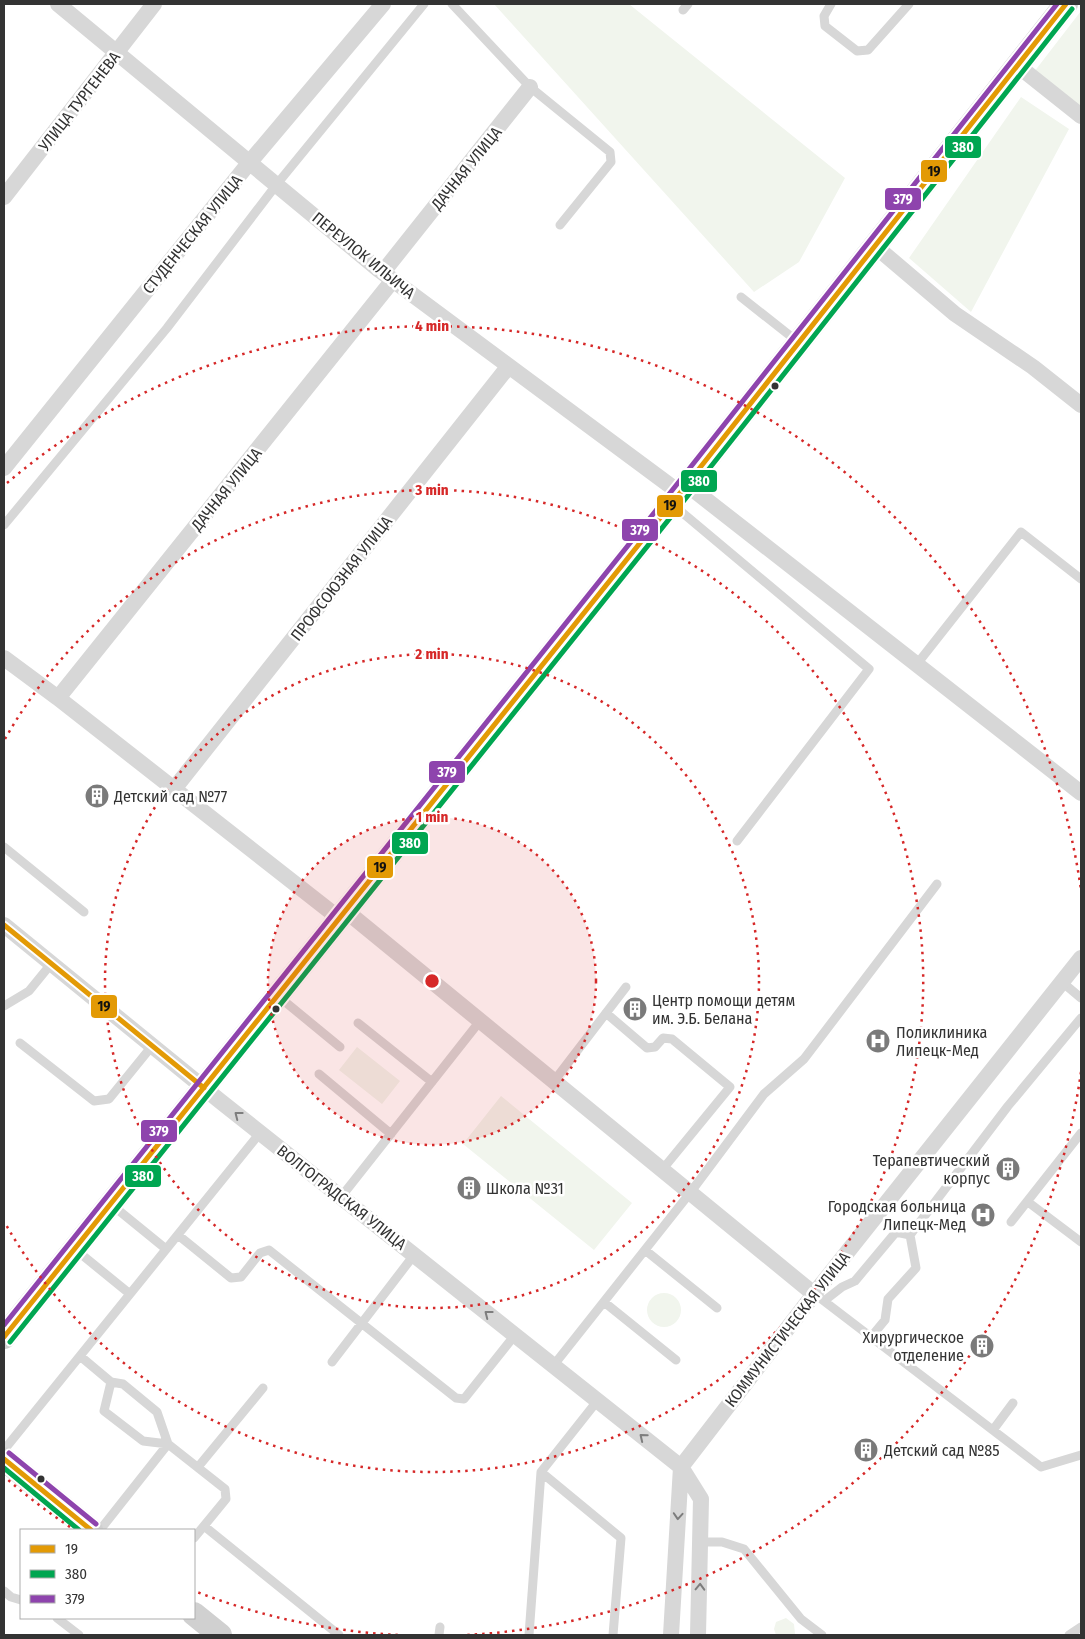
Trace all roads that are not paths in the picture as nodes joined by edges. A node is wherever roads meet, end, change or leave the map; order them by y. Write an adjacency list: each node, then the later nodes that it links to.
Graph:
1 (58, 4): 9 (street, ПЕРЕУЛОК ИЛЬИЧА)
2 (154, 4): 9 (street, УЛИЦА ТУРГЕНЕВА)
3 (383, 4): 13 (street, СТУДЕНЧЕСКАЯ УЛИЦА)
4 (424, 4): 14 (lane)
5 (452, 4): 11 (lane)
6 (831, 4): 7 (lane)
7 (909, 4)
8 (1066, 4): 10 (street)
9 (118, 52): 13 (street, ПЕРЕУЛОК ИЛЬИЧА); 15 (street, УЛИЦА ТУРГЕНЕВА)
10 (1017, 65): 12 (street); 17 (street)
11 (530, 87): 16 (lane); 18 (street, ДАЧНАЯ УЛИЦА)
12 (1081, 116)
13 (249, 163): 14 (street, ПЕРЕУЛОК ИЛЬИЧА); 23 (street, СТУДЕНЧЕСКАЯ УЛИЦА)
14 (277, 184): 18 (street, ПЕРЕУЛОК ИЛЬИЧА); 25 (lane)
15 (4, 197)
16 (560, 225)
17 (876, 246): 20 (street); 22 (street)
18 (388, 276): 21 (street, ПЕРЕУЛОК ИЛЬИЧА); 29 (street, ДАЧНАЯ УЛИЦА)
19 (741, 297): 20 (lane)
20 (798, 343): 24 (street)
21 (508, 367): 24 (street, ПЕРЕУЛОК ИЛЬИЧА); 30 (street, ПРОФСОЮЗНАЯ УЛИЦА)
22 (1081, 405)
23 (4, 468)
24 (679, 494): 28 (street, ПЕРЕУЛОК ИЛЬИЧА); 32 (lane); 36 (street)
25 (4, 525)
26 (1081, 579): 28 (lane)
27 (4, 658): 29 (street)
28 (916, 664): 31 (street, ПЕРЕУЛОК ИЛЬИЧА)
29 (58, 698): 30 (street)
30 (174, 788): 36 (street)
31 (1081, 793)
32 (737, 841)
33 (4, 847): 35 (lane)
34 (937, 884): 60 (lane)
35 (84, 912)
36 (343, 915): 42 (street); 47 (street)
37 (4, 925): 39 (street, ВОЛГОГРАДСКАЯ УЛИЦА)
38 (1081, 958): 40 (street, КОММУНИСТИЧЕСКАЯ УЛИЦА)
39 (51, 964): 44 (lane); 50 (street, ВОЛГОГРАДСКАЯ УЛИЦА)
40 (1062, 982): 43 (lane); 73 (street, КОММУНИСТИЧЕСКАЯ УЛИЦА)
41 (626, 987): 45 (lane)
42 (278, 996): 51 (lane); 55 (street)
43 (1081, 998)
44 (4, 1006)
45 (606, 1013): 53 (lane); 59 (lane)
46 (1081, 1018): 66 (lane)
47 (480, 1021): 53 (street); 54 (lane)
48 (358, 1023): 54 (lane)
49 (20, 1043): 50 (lane)
50 (152, 1046): 55 (street, ВОЛГОГРАДСКАЯ УЛИЦА)
51 (340, 1047)
52 (319, 1074): 58 (lane)
53 (554, 1081): 59 (street)
54 (432, 1082): 58 (lane)
55 (204, 1088): 56 (street, ВОЛГОГРАДСКАЯ УЛИЦА, one-way to 55); 63 (street)
56 (260, 1133): 61 (street, ВОЛГОГРАДСКАЯ УЛИЦА); 65 (lane)
57 (1081, 1133): 62 (lane)
58 (391, 1134): 61 (lane)
59 (662, 1170): 60 (street)
60 (690, 1193): 70 (lane); 73 (street)
61 (341, 1197): 71 (street, ВОЛГОГРАДСКАЯ УЛИЦА)
62 (1028, 1202): 64 (lane); 67 (lane)
63 (110, 1204): 68 (street); 69 (lane)
64 (1011, 1222)
65 (178, 1235): 69 (lane); 76 (lane)
66 (910, 1235): 73 (lane); 79 (lane)
67 (1081, 1242)
68 (74, 1249): 72 (lane); 78 (street)
69 (166, 1250): 72 (lane)
70 (645, 1250): 74 (lane); 75 (lane)
71 (414, 1255): 76 (lane); 77 (street, ВОЛГОГРАДСКАЯ УЛИЦА, one-way to 71)
72 (130, 1294): 80 (lane)
73 (819, 1298): 79 (lane); 94 (street, КОММУНИСТИЧЕСКАЯ УЛИЦА)
74 (604, 1302): 81 (lane); 83 (lane)
75 (718, 1308)
76 (362, 1323): 77 (lane); 82 (lane)
77 (515, 1335): 83 (street, ВОЛГОГРАДСКАЯ УЛИЦА)
78 (4, 1337)
79 (871, 1337): 88 (lane)
80 (80, 1356): 84 (lane); 90 (lane)
81 (676, 1360)
82 (332, 1362)
83 (554, 1366): 86 (street, ВОЛГОГРАДСКАЯ УЛИЦА)
84 (111, 1382): 89 (lane); 89 (lane)
85 (263, 1388): 93 (lane)
86 (598, 1400): 94 (street, ВОЛГОГРАДСКАЯ УЛИЦА, one-way to 86); 95 (lane)
87 (1013, 1403): 88 (lane)
88 (993, 1430): 91 (lane)
89 (168, 1444): 93 (lane); 98 (lane)
90 (4, 1450)
91 (1081, 1455)
92 (4, 1459): 97 (street)
93 (198, 1467): 96 (lane)
94 (681, 1467): 100 (street, one-way to 100); 101 (street)
95 (541, 1472): 110 (lane); 111 (lane)
96 (204, 1526): 99 (lane); 109 (lane)
97 (90, 1529)
98 (101, 1529)
99 (195, 1537)
100 (676, 1541): 101 (street); 112 (street)
101 (701, 1542): 113 (street, one-way to 101); 114 (lane)
102 (4, 1591): 103 (lane)
103 (20, 1600)
104 (195, 1615): 108 (street)
105 (58, 1619): 107 (lane)
106 (1081, 1627): 115 (lane)
107 (79, 1635)
108 (220, 1635)
109 (339, 1635)
110 (529, 1635)
111 (613, 1635)
112 (670, 1635)
113 (698, 1635)
114 (822, 1635)
115 (1069, 1635)

